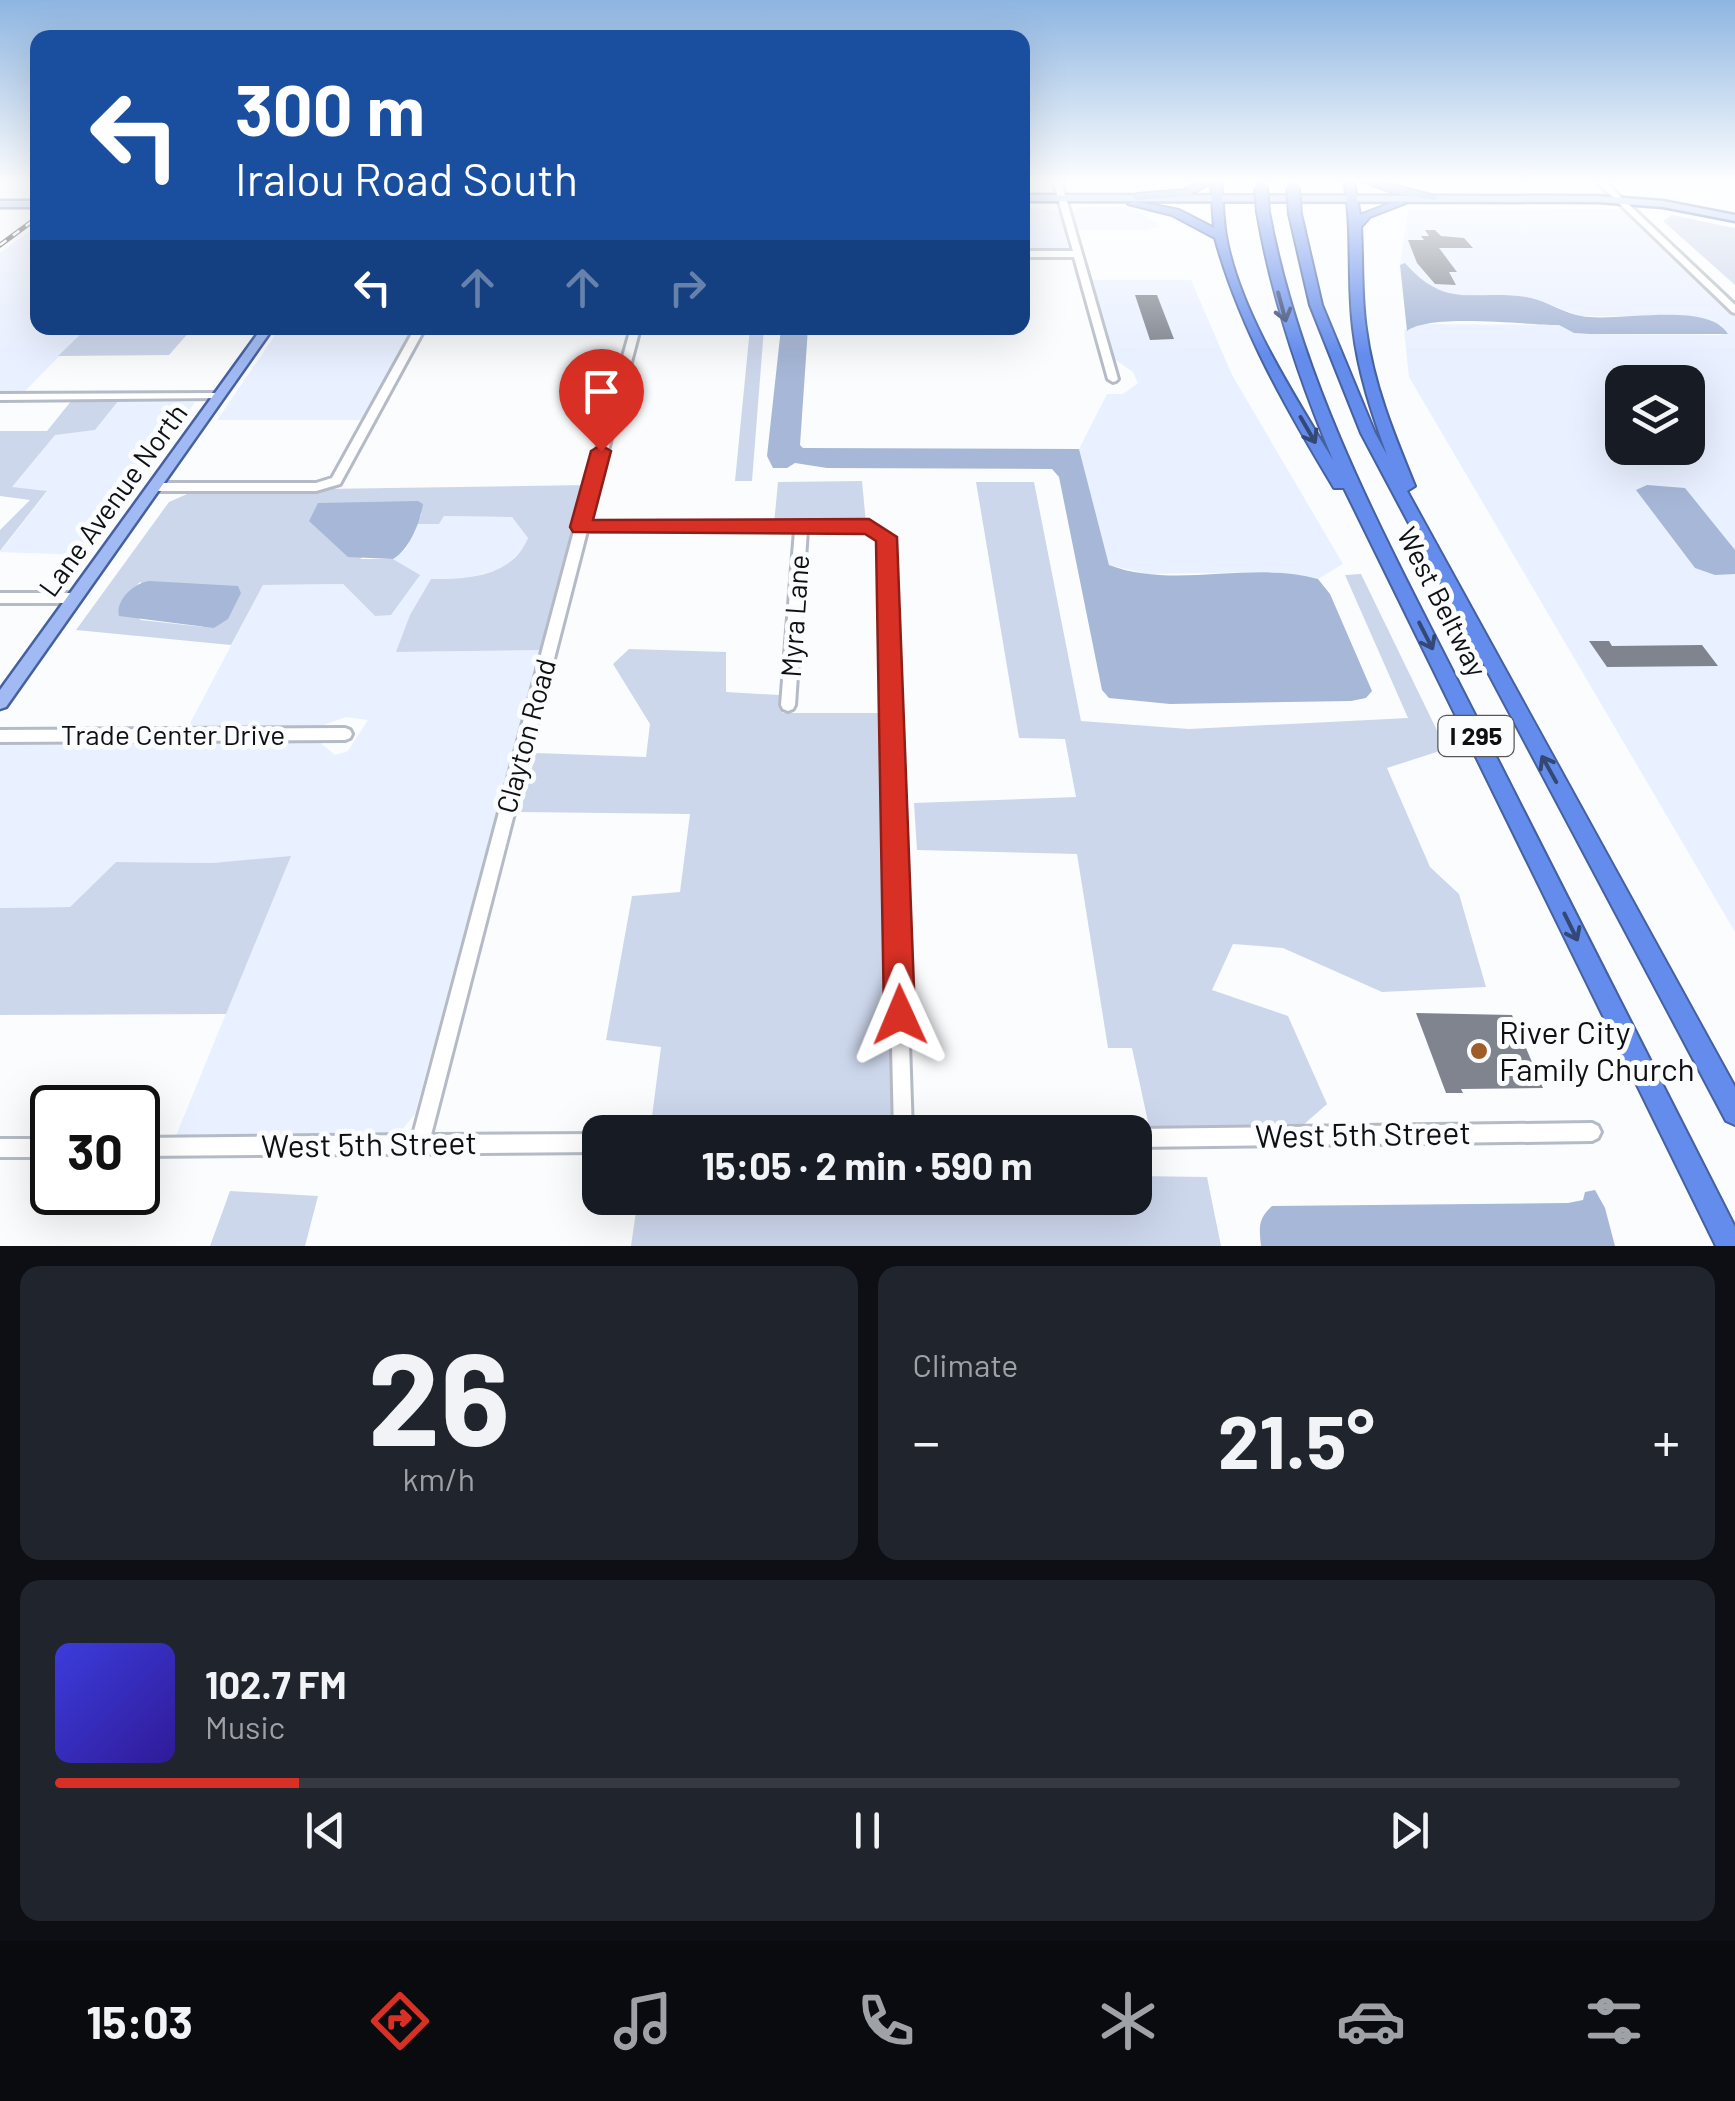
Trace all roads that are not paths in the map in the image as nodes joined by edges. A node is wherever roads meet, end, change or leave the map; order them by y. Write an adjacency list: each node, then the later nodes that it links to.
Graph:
1 (1073, 239): 8 (street)
2 (1221, 239): 22 (highway, one-way to 22)
3 (1267, 239): 22 (highway, West Beltway / I 295, one-way to 22, bridge)
4 (1300, 239): 19 (highway, West Beltway / I 295, bridge)
5 (1357, 239): 19 (highway)
6 (1661, 239): 9 (street)
7 (1030, 254): 8 (street)
8 (1077, 254): 13 (street)
9 (1735, 310)
10 (263, 335): 14 (main road, Lane Avenue North)
11 (416, 335): 16 (street)
12 (633, 335): 17 (street, Clayton Road)
13 (1113, 380)
14 (218, 396): 15 (street); 16 (main road, Lane Avenue North)
15 (0, 398)
16 (154, 487): 21 (main road, Lane Avenue North)
17 (581, 527): 18 (street); 32 (street, Clayton Road)
18 (800, 527): 24 (street, Myra Lane); 28 (street)
19 (1442, 574): 27 (highway, West Beltway / I 295, one-way to 19)
20 (0, 598): 21 (street)
21 (74, 598): 23 (main road, Lane Avenue North)
22 (1408, 602): 36 (highway, West Beltway / I 295, one-way to 36)
23 (0, 702)
24 (788, 705)
25 (345, 734): 26 (street, Trade Center Drive)
26 (0, 736)
27 (1735, 1112)
28 (903, 1115)
29 (1592, 1132): 30 (street, West 5th Street)
30 (1152, 1138)
31 (582, 1143): 32 (street, West 5th Street)
32 (420, 1144): 33 (street, West 5th Street)
33 (160, 1147)
34 (0, 1148): 35 (street)
35 (30, 1148)
36 (1730, 1246)

